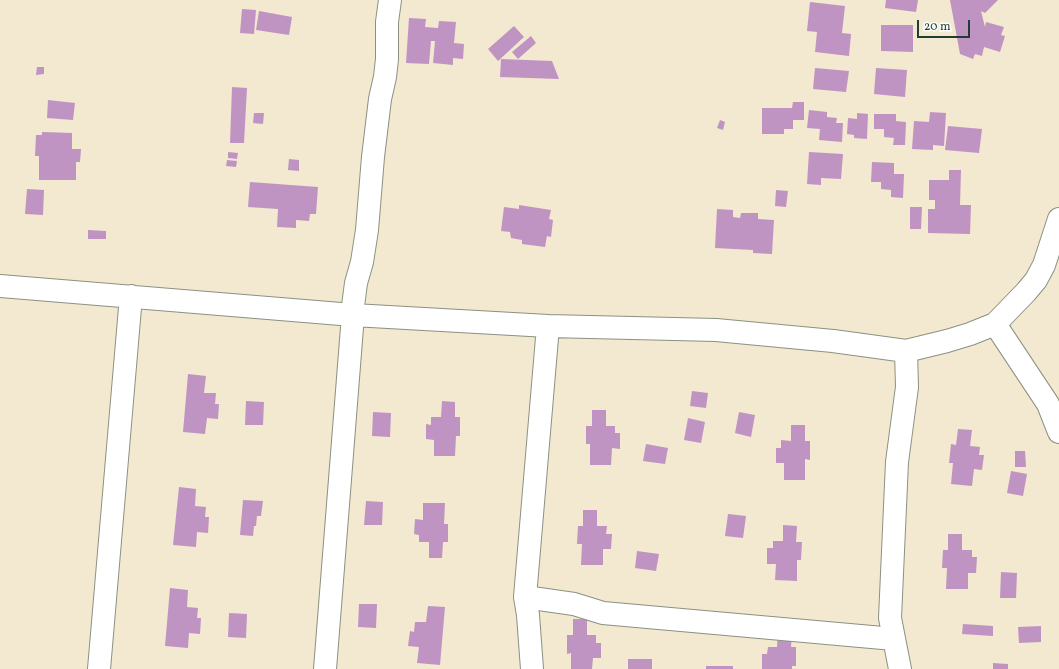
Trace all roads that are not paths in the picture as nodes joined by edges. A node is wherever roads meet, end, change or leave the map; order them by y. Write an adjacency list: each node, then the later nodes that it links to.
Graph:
1 (390, 0): 5 (street)
2 (1059, 219): 6 (street)
3 (0, 286): 4 (street)
4 (131, 296): 5 (street); 12 (street)
5 (353, 315): 7 (street); 13 (street)
6 (995, 324): 8 (street); 9 (street)
7 (548, 326): 8 (street); 10 (street)
8 (906, 351): 11 (street)
9 (1059, 432)
10 (525, 597): 11 (street); 14 (street)
11 (894, 639): 15 (street)
12 (99, 669)
13 (325, 669)
14 (532, 669)
15 (900, 669)

